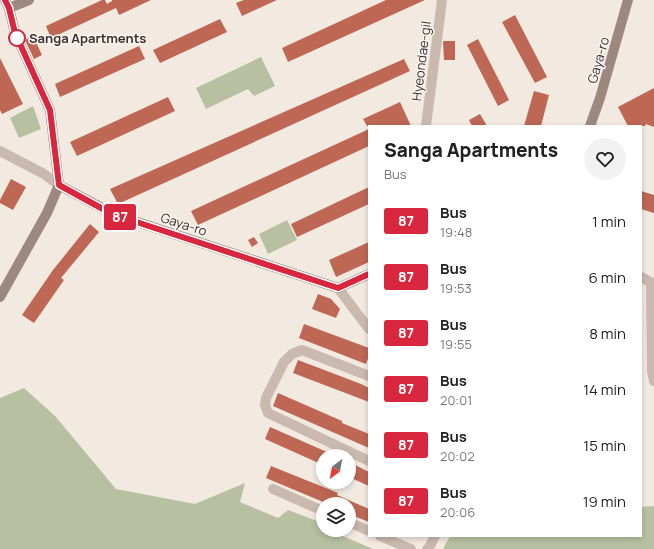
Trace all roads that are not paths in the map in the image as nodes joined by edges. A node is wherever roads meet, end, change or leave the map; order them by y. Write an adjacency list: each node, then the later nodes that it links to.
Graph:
1 (29, 0): 4 (street)
2 (442, 0): 5 (street, Hyeondae-gil)
3 (628, 0): 6 (street, Gaya-ro)
4 (7, 4): 8 (street)
5 (426, 125)
6 (590, 125)
7 (0, 151): 8 (street, Gaya-ro)
8 (59, 185): 12 (street, Gaya-ro); 13 (street)
9 (368, 274): 12 (street)
10 (642, 278): 11 (street)
11 (653, 283): 16 (street)
12 (338, 288): 14 (street)
13 (0, 296)
14 (368, 328)
15 (368, 376): 17 (street)
16 (654, 381)
17 (368, 461)
18 (273, 489): 19 (street)
19 (316, 508)
20 (356, 525): 21 (street)
21 (368, 531)
22 (382, 537): 24 (street)
23 (434, 537): 25 (street)
24 (411, 549)
25 (427, 549)

